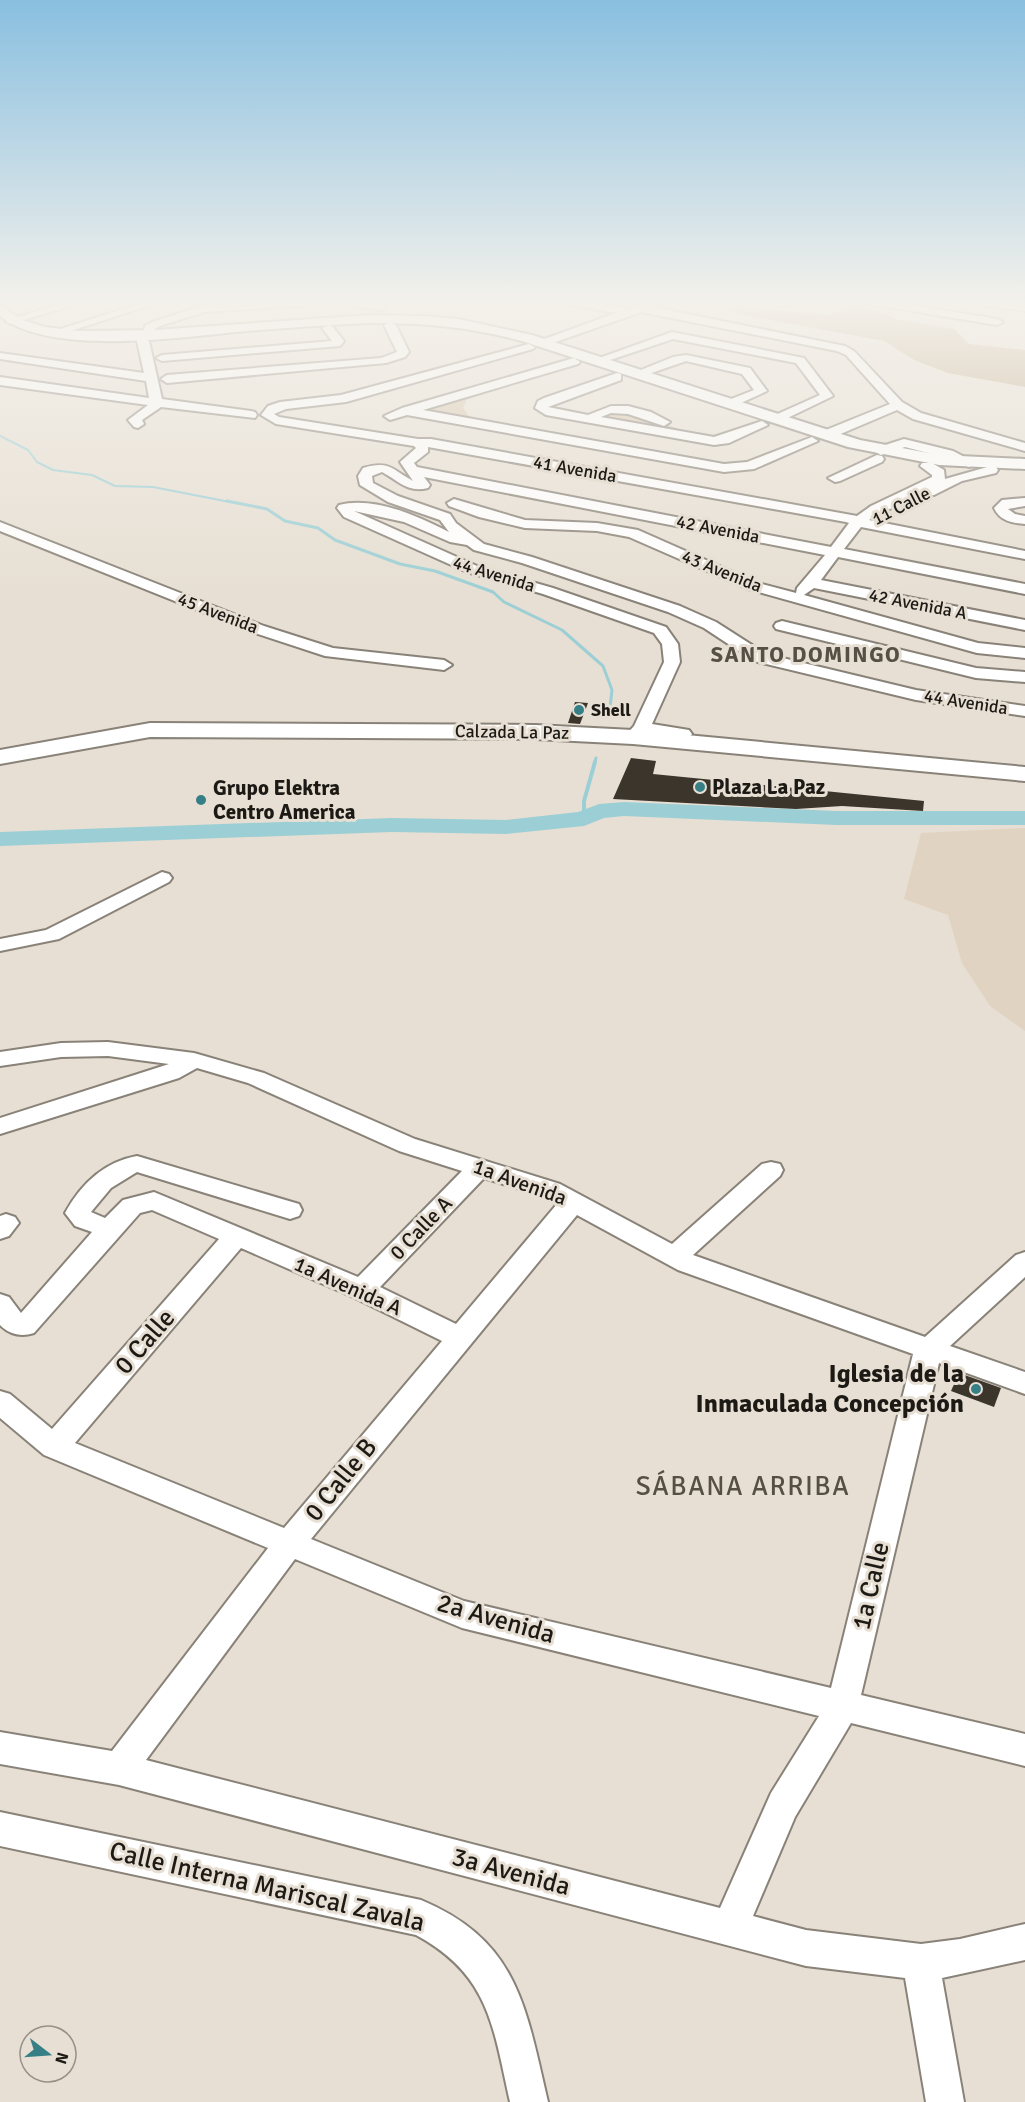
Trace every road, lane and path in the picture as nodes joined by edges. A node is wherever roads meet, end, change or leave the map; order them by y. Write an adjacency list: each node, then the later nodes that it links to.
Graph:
1 (124, 399): 12 (street)
2 (156, 399): 12 (street)
3 (303, 399): 26 (street, 41 Avenida)
4 (447, 399): 16 (street)
5 (471, 399): 23 (street)
6 (552, 399): 19 (street)
7 (699, 399): 13 (main road); 20 (main road)
8 (742, 399): 13 (street)
9 (820, 399): 20 (street)
10 (893, 399): 14 (street)
11 (224, 400): 15 (street)
12 (157, 404): 15 (street); 22 (street)
13 (730, 404): 20 (main road)
14 (898, 405): 24 (street); 28 (street)
15 (210, 410): 17 (street)
16 (406, 411): 18 (street); 23 (street)
17 (251, 415)
18 (390, 416)
19 (589, 419): 21 (street); 25 (street)
20 (770, 422): 24 (main road); 25 (street)
21 (612, 423): 25 (street); 27 (street)
22 (138, 424)
23 (494, 427): 27 (street)
24 (808, 435): 27 (street); 29 (main road)
25 (694, 437)
26 (418, 443): 33 (street, 41 Avenida); 35 (street)
27 (587, 444): 33 (street)
28 (1022, 447)
29 (879, 455): 30 (main road); 31 (street); 34 (main road); 38 (street)
30 (903, 456): 31 (main road); 37 (main road)
31 (969, 463): 32 (main road)
32 (1025, 464)
33 (558, 466): 42 (street, 41 Avenida)
34 (927, 466): 37 (main road); 42 (street, 11 Calle)
35 (411, 470): 44 (street, 44 Avenida); 46 (street, 42 Avenida)
36 (1025, 470): 37 (main road)
37 (949, 475): 42 (street, 11 Calle)
38 (835, 478)
39 (1025, 502): 41 (street)
40 (454, 503): 50 (street, 43 Avenida)
41 (1025, 520)
42 (860, 521): 45 (street, 41 Avenida); 46 (street); 47 (street, 41 Avenida)
43 (0, 526): 56 (street, 45 Avenida)
44 (469, 540): 55 (street, 44 Avenida); 60 (street, 44 Avenida)
45 (1025, 548)
46 (835, 552): 48 (street); 49 (street, 42 Avenida)
47 (1025, 555)
48 (811, 583): 50 (street); 51 (street, 42 Avenida A)
49 (1025, 589)
50 (797, 601): 52 (street); 54 (street, 43 Avenida)
51 (1025, 625)
52 (782, 626): 53 (street); 55 (street)
53 (876, 650): 57 (street); 58 (street)
54 (1025, 652)
55 (760, 658): 58 (street, 44 Avenida)
56 (444, 664)
57 (1025, 677)
58 (848, 679): 59 (street, 44 Avenida)
59 (1025, 711)
60 (637, 733): 61 (street); 62 (main road, Calzada La Paz); 64 (main road, Calzada La Paz)
61 (683, 734)
62 (0, 757)
63 (0, 765): 65 (main road, Calzada La Paz)
64 (1025, 774)
65 (1025, 783)
66 (162, 878): 67 (street)
67 (0, 945)
68 (0, 1059): 69 (street, 1a Avenida)
69 (194, 1060): 70 (street); 71 (street, 1a Avenida)
70 (0, 1126)
71 (480, 1167): 73 (street, 1a Avenida); 79 (street, 0 Calle A)
72 (771, 1170): 77 (street)
73 (574, 1201): 77 (street, 1a Avenida); 81 (street, 0 Calle B)
74 (290, 1210): 75 (street)
75 (110, 1229): 76 (street, 1a Avenida A); 80 (street, 1a Avenida A)
76 (236, 1238): 79 (street, 1a Avenida A); 85 (street, 0 Calle)
77 (675, 1256): 82 (street, 1a Avenida)
78 (1025, 1262): 82 (street)
79 (362, 1290): 81 (street, 1a Avenida A)
80 (0, 1304)
81 (459, 1336): 86 (street, 0 Calle B)
82 (928, 1350): 83 (street, 1a Avenida); 87 (street, 1a Calle)
83 (1025, 1383)
84 (0, 1402): 85 (street, 2a Avenida)
85 (54, 1447): 86 (street, 2a Avenida)
86 (290, 1542): 87 (street, 2a Avenida); 90 (street, 0 Calle B)
87 (842, 1708): 89 (street, 2a Avenida); 92 (street, 1a Calle)
88 (0, 1748): 90 (street, 3a Avenida)
89 (1025, 1750)
90 (119, 1769): 92 (street, 3a Avenida)
91 (0, 1829): 95 (street, Calle Interna Mariscal Zavala)
92 (729, 1929): 94 (street, 3a Avenida)
93 (1025, 1942): 94 (street, 3a Avenida)
94 (921, 1962): 96 (street)
95 (529, 2102)
96 (945, 2102)

